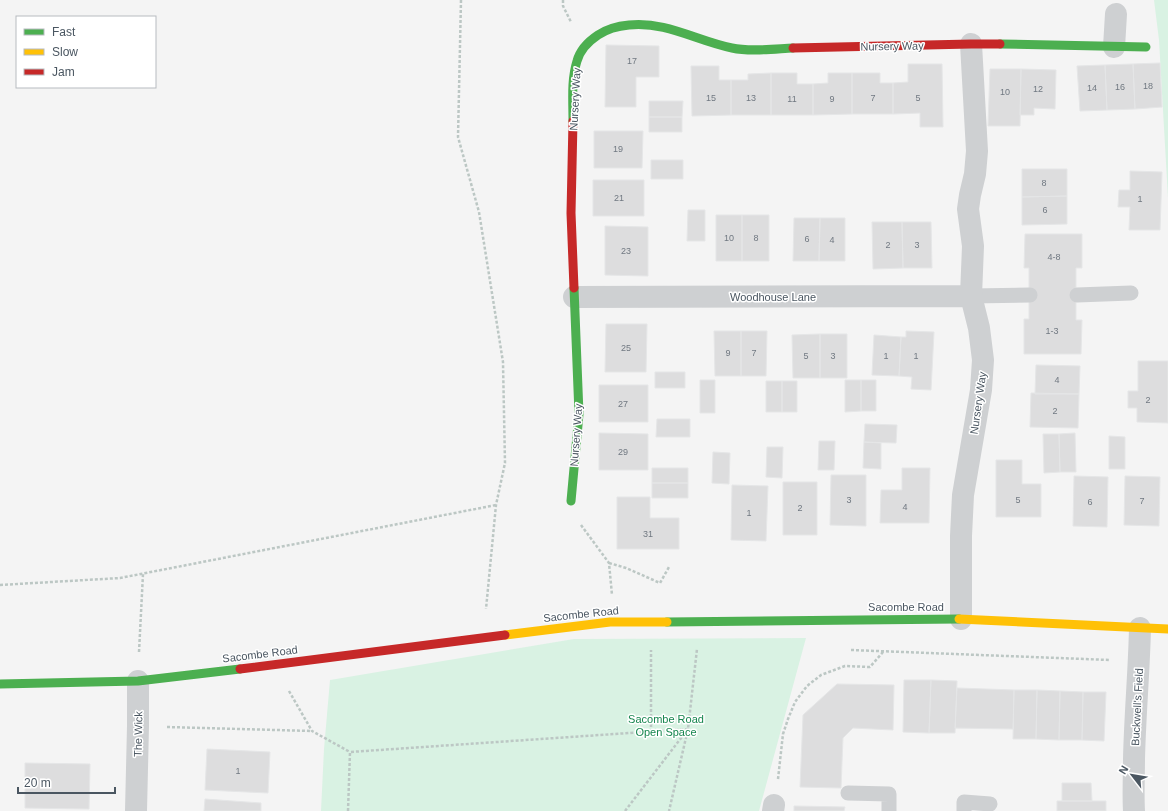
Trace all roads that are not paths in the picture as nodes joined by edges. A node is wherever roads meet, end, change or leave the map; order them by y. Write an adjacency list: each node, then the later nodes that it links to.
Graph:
1 (1116, 14): 3 (street)
2 (971, 44): 3 (street, Nursery Way); 8 (street, Nursery Way); 9 (street, Nursery Way)
3 (1114, 47): 4 (street, Nursery Way)
4 (1146, 47)
5 (1130, 293): 7 (lane)
6 (1030, 295): 8 (lane)
7 (1077, 295)
8 (971, 296): 9 (street, Woodhouse Lane); 11 (street, Nursery Way)
9 (574, 297): 10 (street, Nursery Way)
10 (570, 501)
11 (961, 619): 12 (street, Sacombe Road); 14 (street, Sacombe Road)
12 (1140, 628): 13 (street, Sacombe Road); 21 (street, Buckwell's Field)
13 (1168, 629)
14 (138, 680): 15 (street, Sacombe Road); 18 (street, The Wick)
15 (0, 684)
16 (848, 793): 19 (lane)
17 (990, 804): 20 (lane)
18 (136, 811)
19 (889, 811)
20 (964, 811)
21 (1134, 811)

